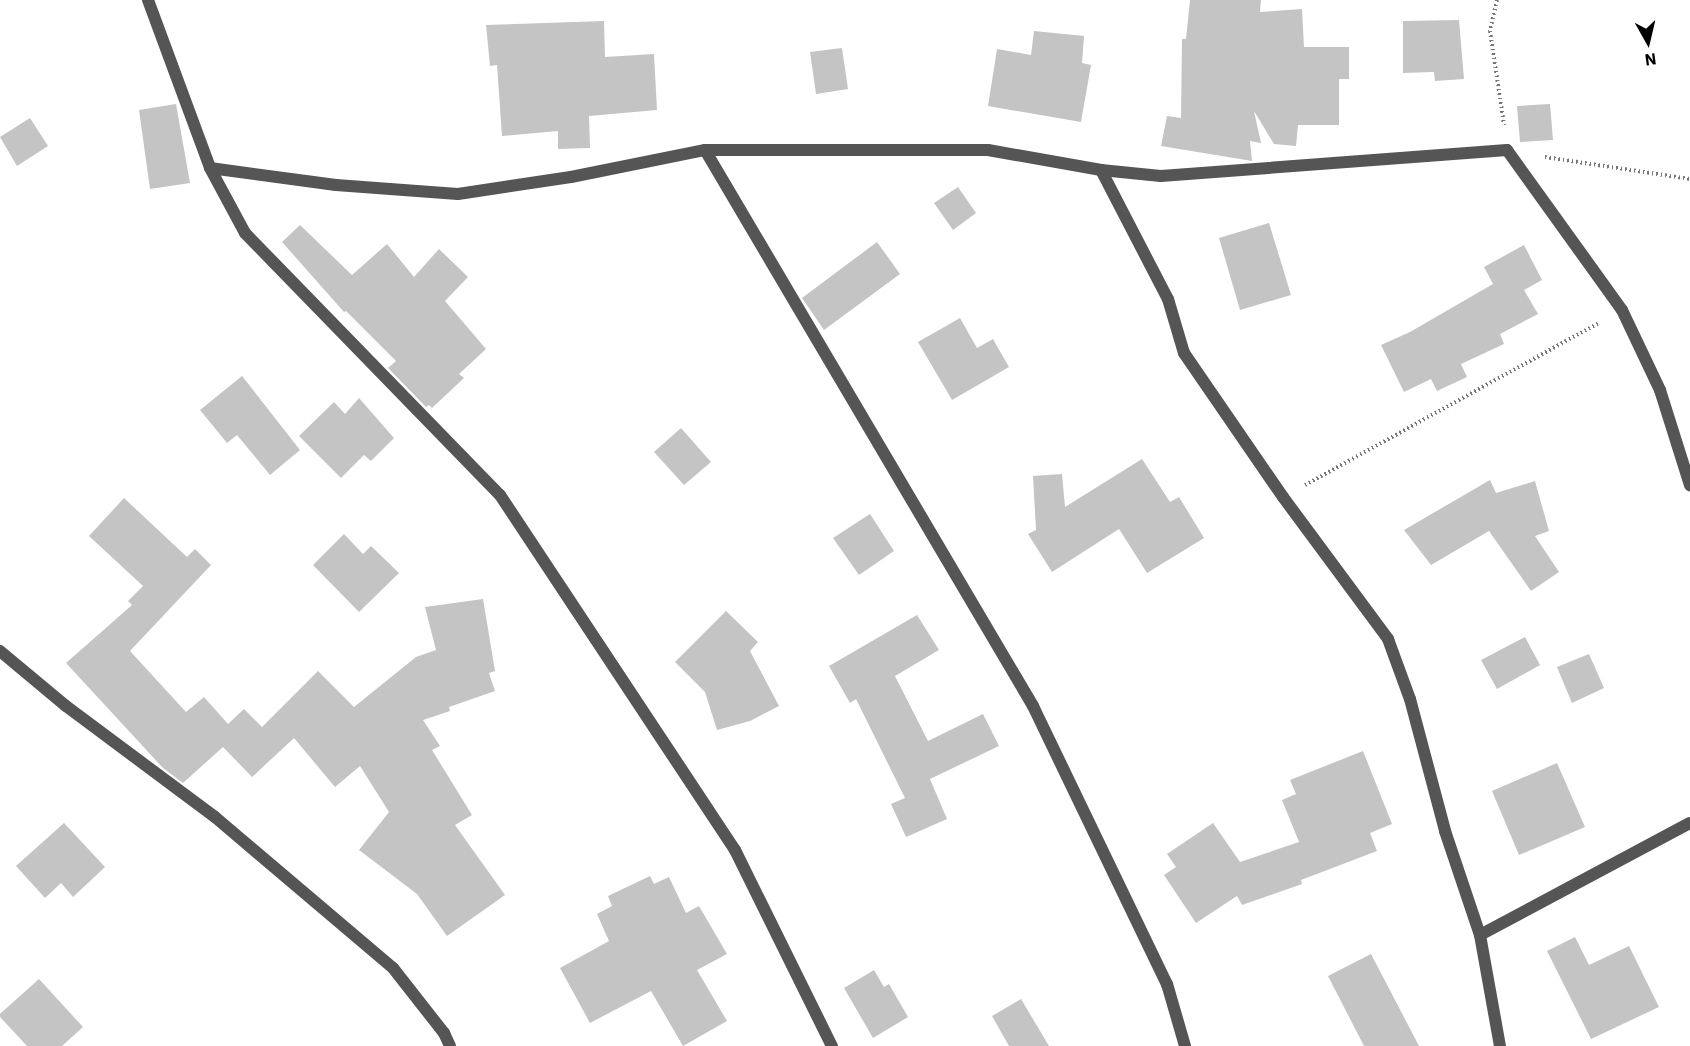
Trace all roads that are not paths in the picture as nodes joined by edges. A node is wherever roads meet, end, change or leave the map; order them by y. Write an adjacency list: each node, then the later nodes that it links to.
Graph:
1 (148, 0): 3 (lane)
2 (705, 150): 3 (lane); 4 (lane); 11 (lane)
3 (210, 168): 10 (lane)
4 (1101, 170): 5 (lane); 8 (lane)
5 (1690, 484)
6 (0, 651): 9 (lane)
7 (1690, 823): 8 (lane)
8 (1480, 935): 12 (lane)
9 (450, 1046)
10 (832, 1046)
11 (1185, 1046)
12 (1500, 1046)

